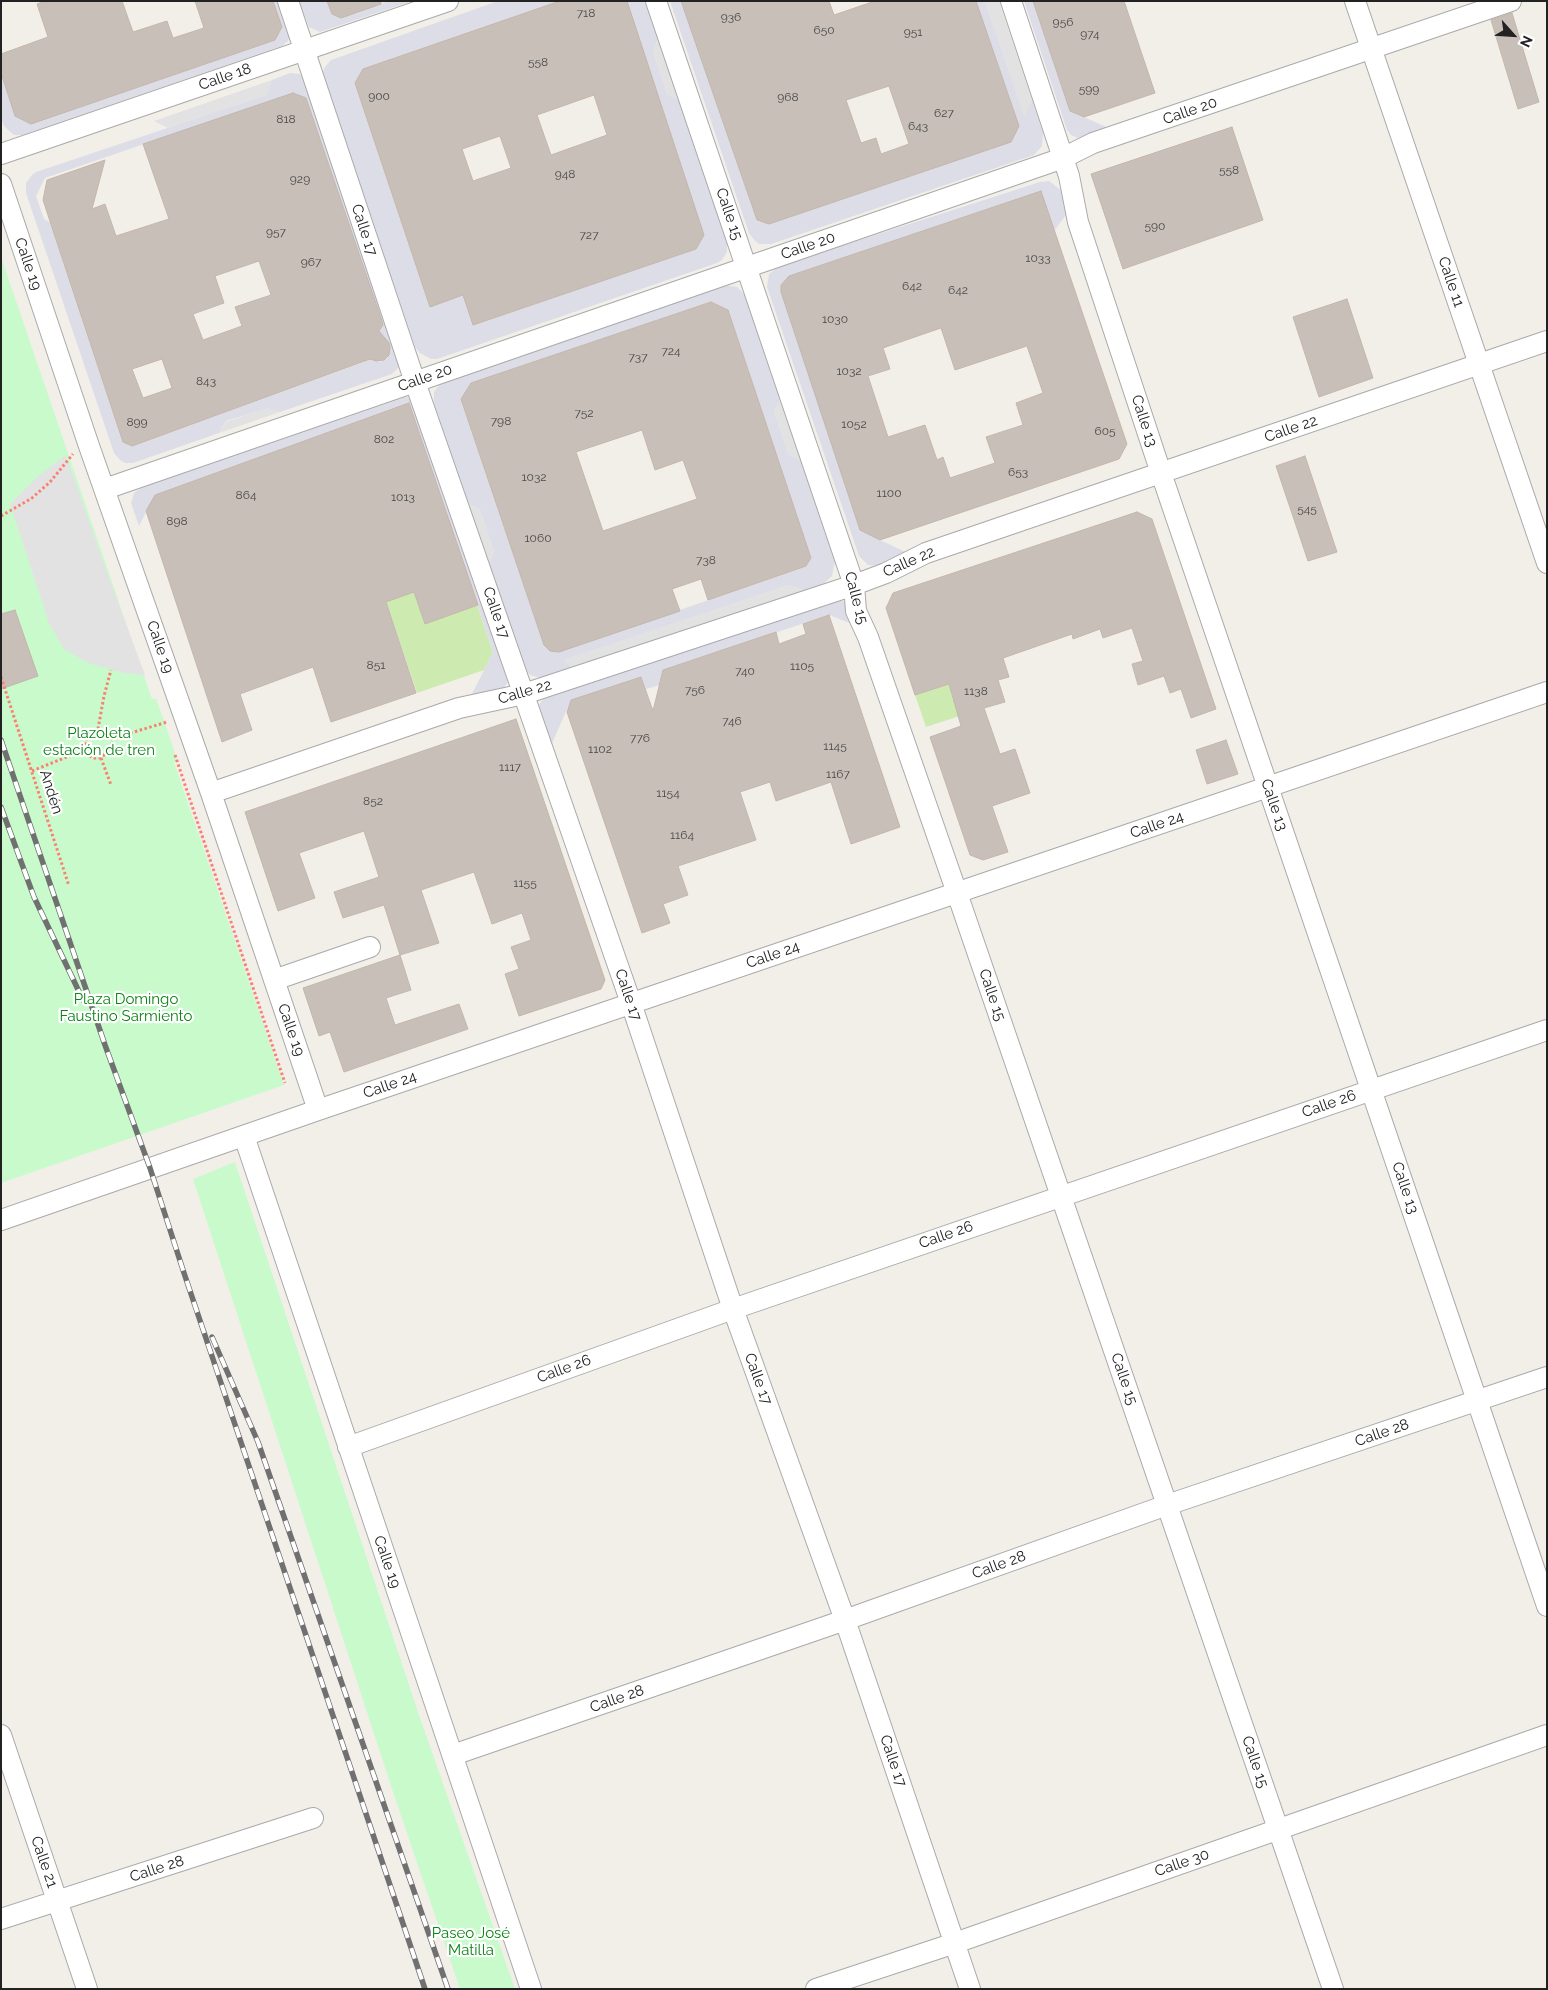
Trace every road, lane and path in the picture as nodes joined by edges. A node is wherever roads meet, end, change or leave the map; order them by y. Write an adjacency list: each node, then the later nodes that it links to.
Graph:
1 (288, 1): 8 (street, Calle 17)
2 (448, 1): 8 (street, Calle 18)
3 (656, 1): 12 (street, Calle 15)
4 (1011, 1): 10 (street, Calle 13)
5 (1355, 1): 7 (street, Calle 11)
6 (1511, 1): 7 (street, Calle 20)
7 (1372, 49): 10 (street, Calle 20); 14 (street, Calle 11)
8 (305, 50): 9 (street, Calle 18); 15 (street, Calle 17)
9 (1, 154)
10 (1063, 158): 12 (street, Calle 20); 17 (street, Calle 13)
11 (1, 184): 16 (street, Calle 19)
12 (746, 267): 15 (street, Calle 20); 21 (street, Calle 15)
13 (1547, 341): 14 (street, Calle 22)
14 (1479, 364): 17 (street, Calle 22); 20 (street, Calle 11)
15 (415, 382): 18 (street, Calle 20); 25 (street, Calle 17)
16 (89, 446): 18 (street, Calle 19); 19 (path)
17 (1161, 473): 21 (street, Calle 22); 33 (street, Calle 13)
18 (105, 489): 26 (street, Calle 19)
19 (1, 516)
20 (1547, 563)
21 (854, 585): 25 (street, Calle 22); 36 (street, Calle 15)
22 (111, 670): 27 (path)
23 (1, 676): 31 (path, Andén)
24 (1547, 692): 33 (street, Calle 24)
25 (524, 694): 34 (street, Calle 22); 39 (street, Calle 17)
26 (184, 717): 28 (path); 34 (street, Calle 19)
27 (98, 729): 28 (path); 29 (path)
28 (111, 739): 30 (path)
29 (84, 750): 30 (path); 31 (path)
30 (101, 758): 32 (path)
31 (32, 771): 35 (path, Andén)
32 (111, 785)
33 (1268, 787): 36 (street, Calle 24); 41 (street, Calle 13)
34 (211, 794): 38 (street, Calle 19)
35 (70, 886)
36 (957, 893): 39 (street, Calle 24); 44 (street, Calle 15)
37 (370, 947): 38 (street)
38 (274, 980): 42 (street, Calle 19)
39 (631, 1003): 42 (street, Calle 24); 46 (street, Calle 17)
40 (1547, 1030): 41 (street, Calle 26)
41 (1371, 1090): 44 (street, Calle 26); 48 (street, Calle 13)
42 (318, 1110): 43 (street, Calle 24)
43 (244, 1136): 45 (street, Calle 24); 49 (street, Calle 19)
44 (1061, 1196): 46 (street, Calle 26); 50 (street, Calle 15)
45 (1, 1220)
46 (733, 1309): 49 (street, Calle 26); 52 (street, Calle 17)
47 (1547, 1377): 48 (street, Calle 28)
48 (1477, 1401): 50 (street, Calle 28); 51 (street, Calle 13)
49 (348, 1447): 55 (street, Calle 19)
50 (1167, 1505): 52 (street, Calle 28); 57 (street, Calle 15)
51 (1547, 1606)
52 (845, 1620): 55 (street, Calle 28); 60 (street, Calle 17)
53 (1, 1735): 58 (street, Calle 21)
54 (1547, 1735): 57 (street, Calle 30)
55 (453, 1755): 62 (street, Calle 19)
56 (313, 1818): 58 (street, Calle 28)
57 (1278, 1829): 60 (street, Calle 30); 65 (street, Calle 15)
58 (57, 1901): 59 (street, Calle 28); 61 (street, Calle 21)
59 (1, 1919)
60 (955, 1943): 63 (street, Calle 30); 64 (street, Calle 17)
61 (87, 1989)
62 (531, 1989)
63 (816, 1989)
64 (970, 1989)
65 (1333, 1989)

